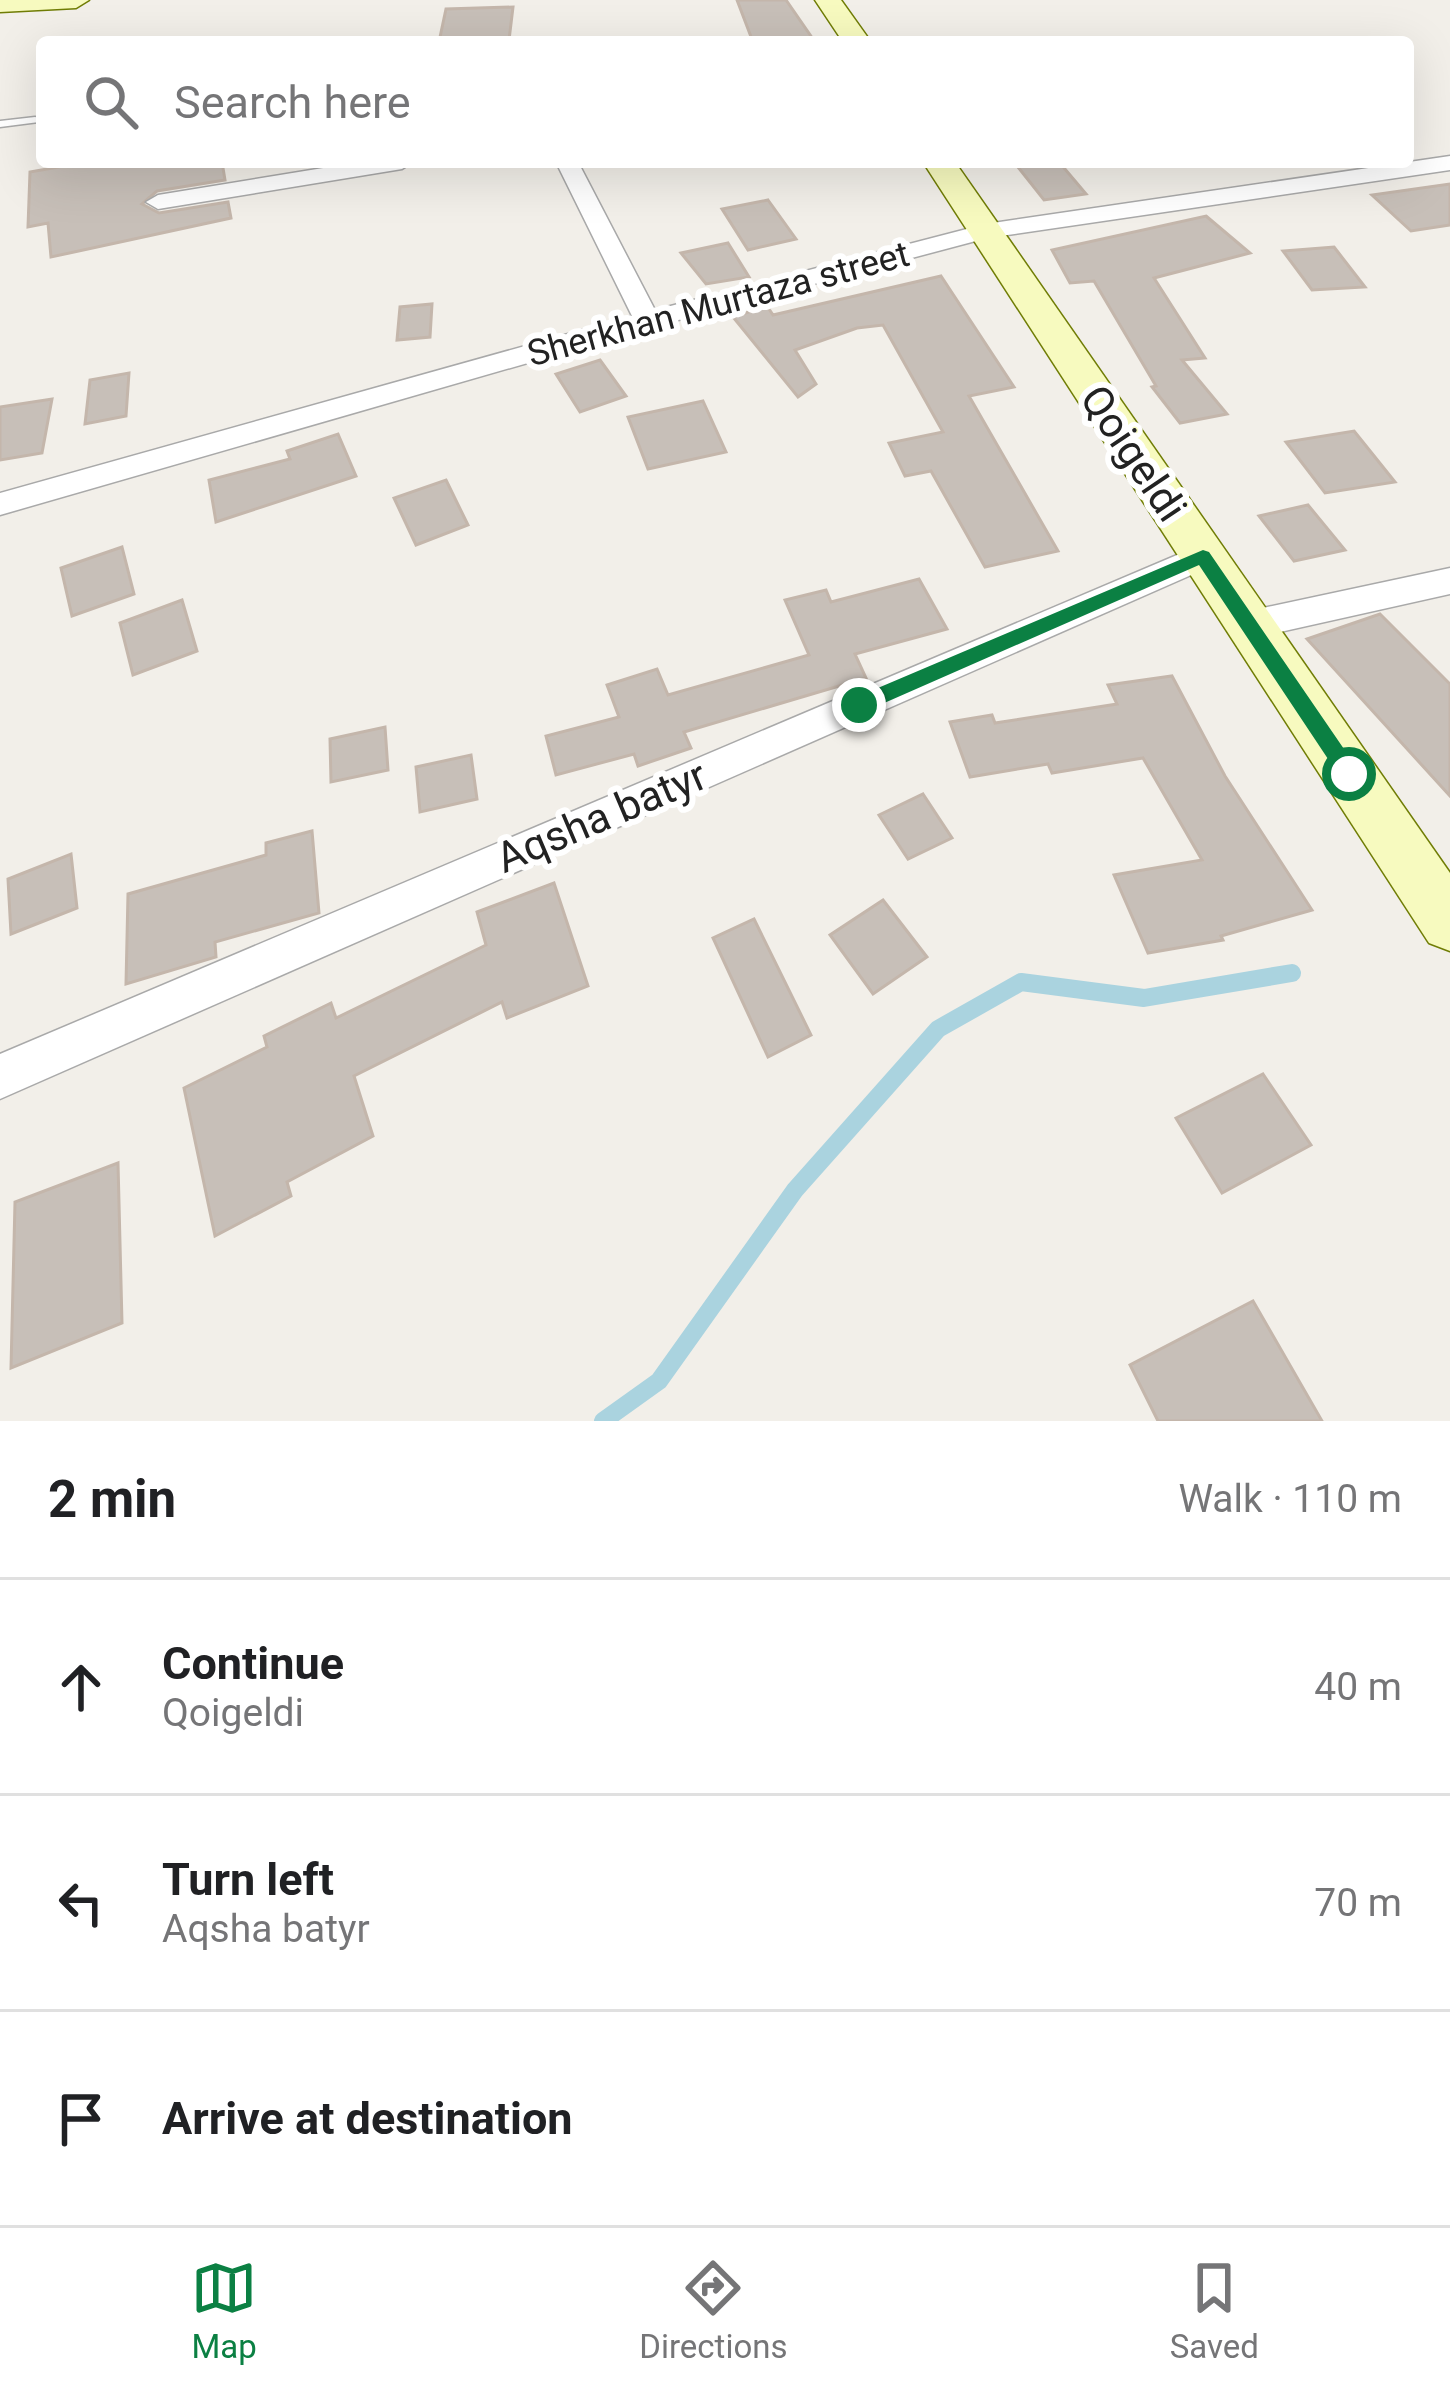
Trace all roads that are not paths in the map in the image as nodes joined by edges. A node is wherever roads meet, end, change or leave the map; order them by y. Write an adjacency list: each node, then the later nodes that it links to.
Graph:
1 (76, 0): 3 (street)
2 (828, 0): 4 (street)
3 (0, 4)
4 (853, 36)
5 (34, 120): 6 (lane)
6 (0, 124)
7 (1450, 164): 12 (street, Sherkhan Murtaza street)
8 (365, 168): 11 (street)
9 (569, 168): 13 (street)
10 (943, 168): 12 (street, Qoigeldi)
11 (158, 202)
12 (986, 231): 13 (street, Sherkhan Murtaza street); 15 (street, Qoigeldi)
13 (647, 320): 14 (street, Sherkhan Murtaza street)
14 (0, 504)
15 (1203, 556): 17 (street, Qoigeldi); 19 (street, Aqsha batyr)
16 (1450, 581): 17 (street)
17 (1249, 625): 18 (street, Qoigeldi)
18 (1450, 923)
19 (0, 1076)

